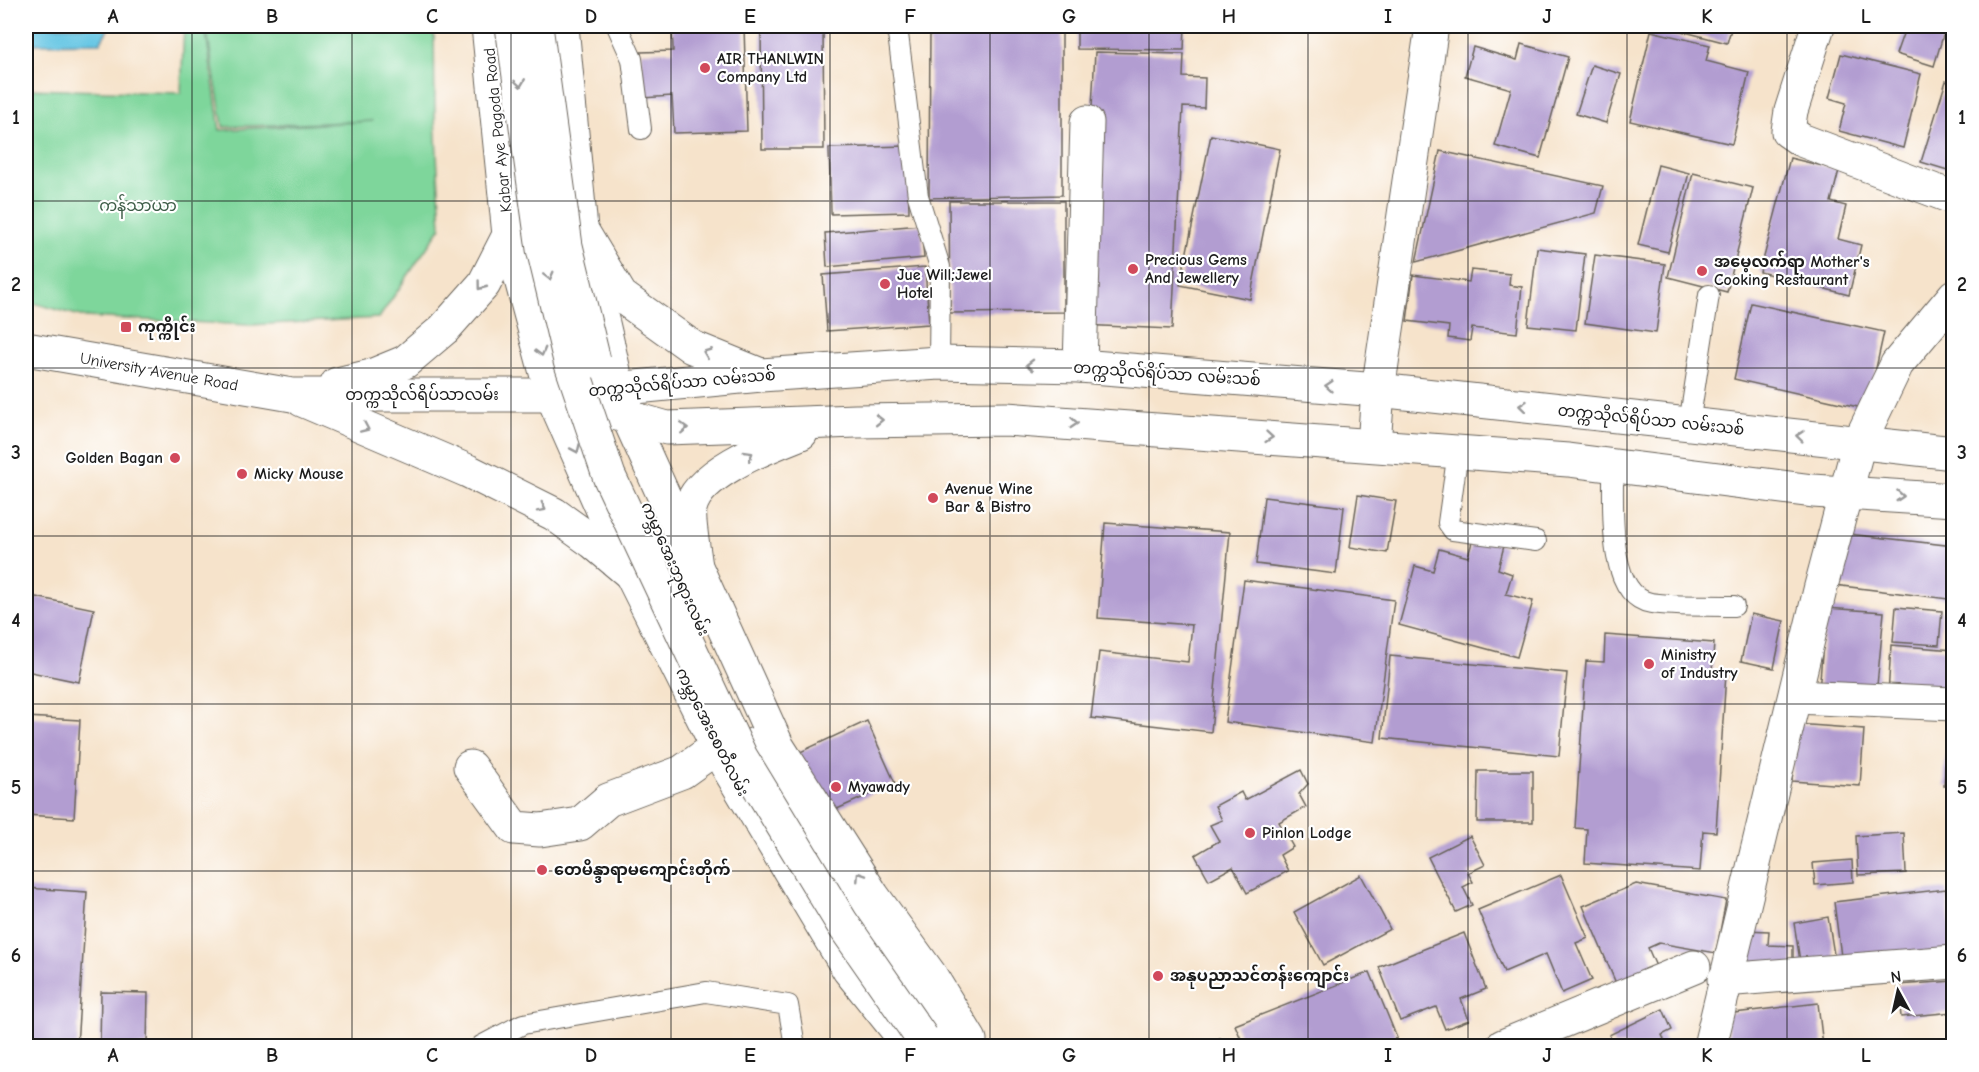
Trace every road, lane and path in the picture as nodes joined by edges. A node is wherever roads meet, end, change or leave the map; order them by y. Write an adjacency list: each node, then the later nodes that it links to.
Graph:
1 (488, 26): 13 (main road, Kabar Aye Pagoda Road)
2 (512, 26): 45 (main road, ကမ္ဘာအေးဘုရားလမ်း, one-way to 45, bridge)
3 (536, 26): 45 (main road, ကမ္ဘာအေးဘုရားလမ်း, bridge)
4 (562, 26): 12 (main road)
5 (616, 26): 10 (lane)
6 (897, 26): 17 (lane)
7 (1432, 26): 20 (main road)
8 (1818, 26): 11 (main road)
9 (1087, 122): 18 (main road)
10 (641, 129)
11 (1953, 198)
12 (581, 229): 19 (main road, one-way to 12); 23 (main road)
13 (509, 235): 21 (main road, one-way to 21); 22 (main road, one-way to 22)
14 (1709, 295): 25 (lane)
15 (1953, 296): 26 (main road)
16 (26, 349): 21 (main road, University Avenue Road)
17 (939, 363): 18 (main road, တက္ကသိုလ်ရိပ်သာ လမ်းသစ်, one-way to 17); 19 (main road, တက္ကသိုလ်ရိပ်သာ လမ်းသစ်)
18 (1080, 366): 20 (main road, တက္ကသိုလ်ရိပ်သာ လမ်းသစ်, one-way to 18)
19 (761, 375): 23 (main road, တက္ကသိုလ်ရိပ်သာ လမ်းသစ်)
20 (1378, 390): 25 (main road, တက္ကသိုလ်ရိပ်သာ လမ်းသစ်, one-way to 20); 27 (main road)
21 (292, 395): 22 (main road, တက္ကသိုလ်ရိပ်သာလမ်း); 35 (main road, one-way to 35)
22 (552, 395): 23 (main road, တက္ကသိုလ်ရိပ်သာ လမ်းသစ်); 35 (main road, ကမ္ဘာအေးစေတီလမ်း, one-way to 35)
23 (623, 403): 24 (main road, one-way to 24); 34 (main road)
24 (828, 423): 27 (main road, one-way to 27); 34 (main road, one-way to 24)
25 (1689, 424): 26 (main road, တက္ကသိုလ်ရိပ်သာ လမ်းသစ်, one-way to 25)
26 (1859, 443): 29 (main road, တက္ကသိုလ်ရိပ်သာ လမ်းသစ်); 31 (main road)
27 (1374, 445): 28 (main road)
28 (1458, 451): 30 (main road); 33 (lane)
29 (1953, 453)
30 (1613, 466): 31 (main road); 36 (lane)
31 (1846, 492): 32 (main road, one-way to 32); 37 (main road)
32 (1953, 500)
33 (1536, 541)
34 (696, 569): 39 (main road)
35 (631, 574): 40 (main road, ကမ္ဘာအေးစေတီလမ်း)
36 (1734, 606)
37 (1795, 697): 38 (main road); 44 (main road)
38 (1953, 704)
39 (765, 719): 40 (main road); 49 (main road, one-way to 39)
40 (716, 745): 41 (main road); 45 (main road, ကမ္ဘာအေးစေတီလမ်း)
41 (470, 767)
42 (1953, 962): 44 (main road)
43 (1694, 967): 50 (main road)
44 (1724, 980): 51 (main road)
45 (925, 1038): 48 (main road, ကမ္ဘာအေးဘုရားလမ်း)
46 (481, 1047): 47 (lane)
47 (795, 1047)
48 (968, 1047)
49 (974, 1047)
50 (1503, 1047)
51 (1710, 1047)

